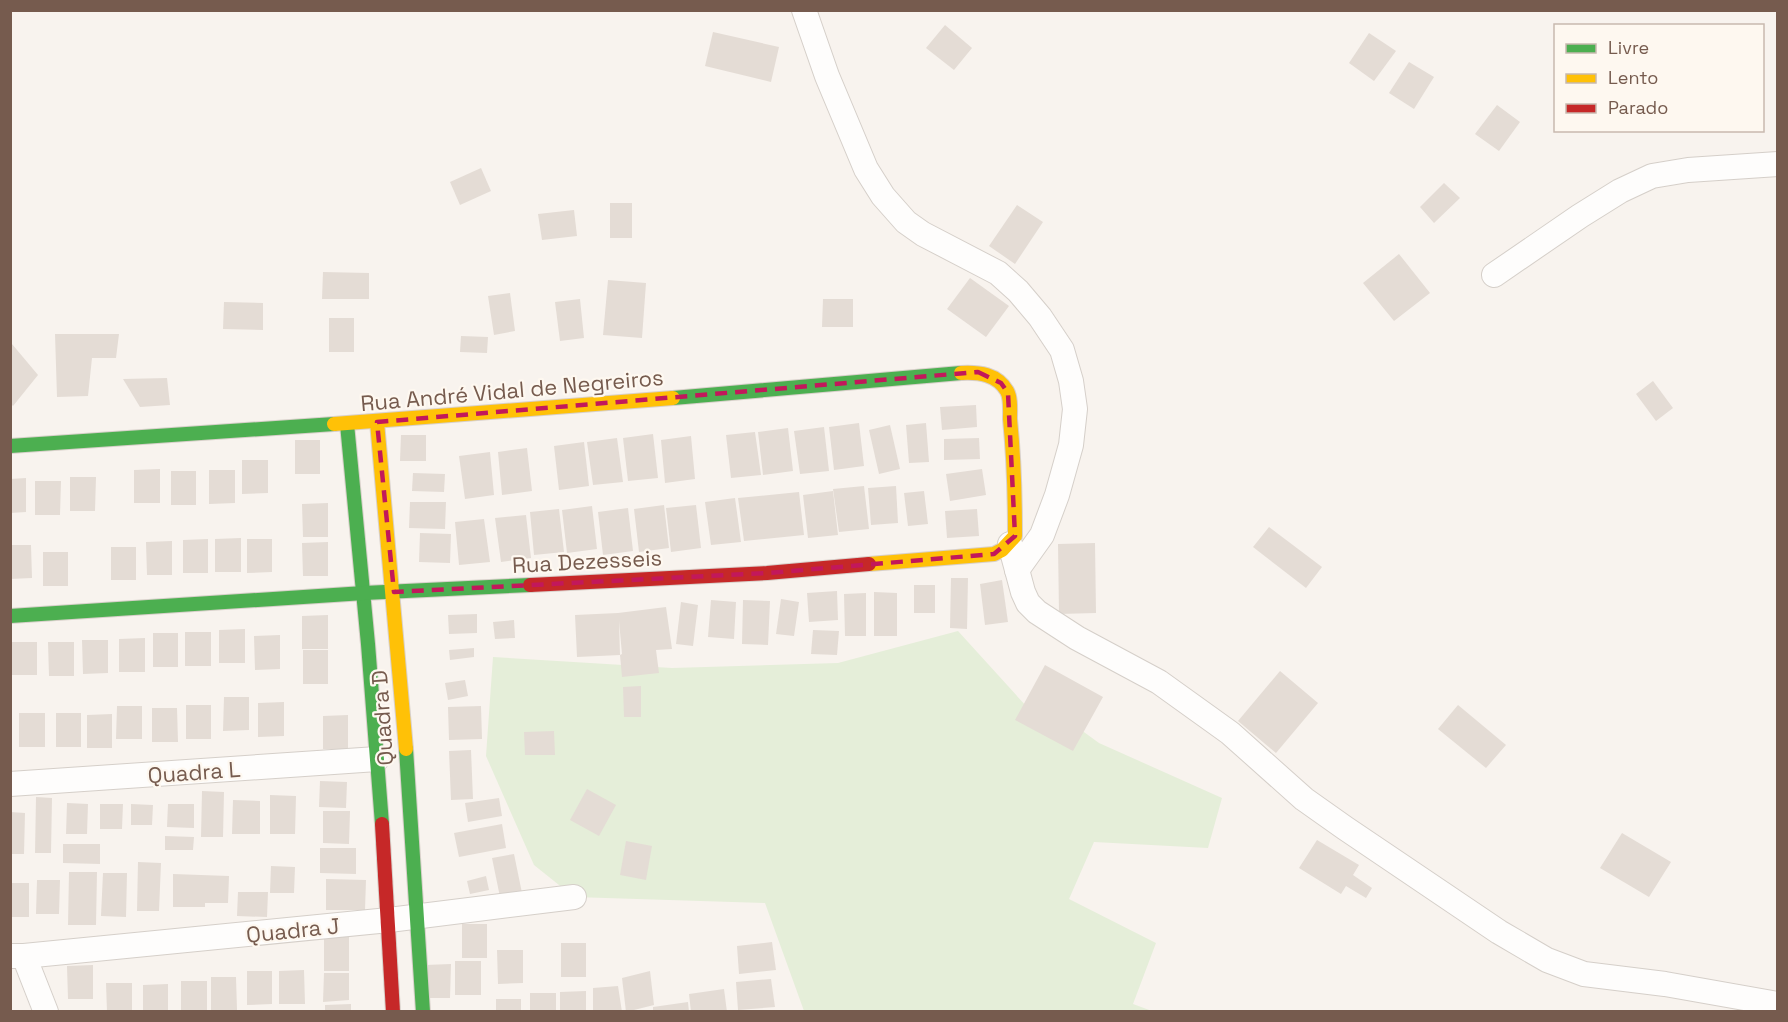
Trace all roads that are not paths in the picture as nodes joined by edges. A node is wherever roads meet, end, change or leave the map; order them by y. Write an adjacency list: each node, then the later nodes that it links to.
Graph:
1 (804, 10): 8 (street)
2 (1778, 164): 3 (street)
3 (1494, 275)
4 (377, 422): 5 (street, Rua André Vidal de Negreiros); 7 (street, Rua André Vidal de Negreiros); 9 (street, Quadra D)
5 (347, 424): 6 (street, Rua André Vidal de Negreiros); 10 (street, Quadra D)
6 (10, 446)
7 (1010, 544): 8 (street); 9 (street, Rua Dezesseis)
8 (1017, 570): 18 (street)
9 (394, 592): 10 (street, Rua Dezesseis); 15 (street, Quadra D)
10 (364, 593): 11 (street, Rua Dezesseis); 12 (street, Quadra D)
11 (10, 616)
12 (377, 759): 13 (street, Quadra L); 16 (street, Quadra D)
13 (10, 784)
14 (574, 897): 15 (street, Quadra J)
15 (419, 917): 16 (street, Quadra J); 21 (street, Quadra D)
16 (389, 920): 17 (street, Quadra J); 20 (street, Quadra D)
17 (17, 956): 19 (street)
18 (1778, 1004)
19 (46, 1011)
20 (393, 1011)
21 (423, 1011)

